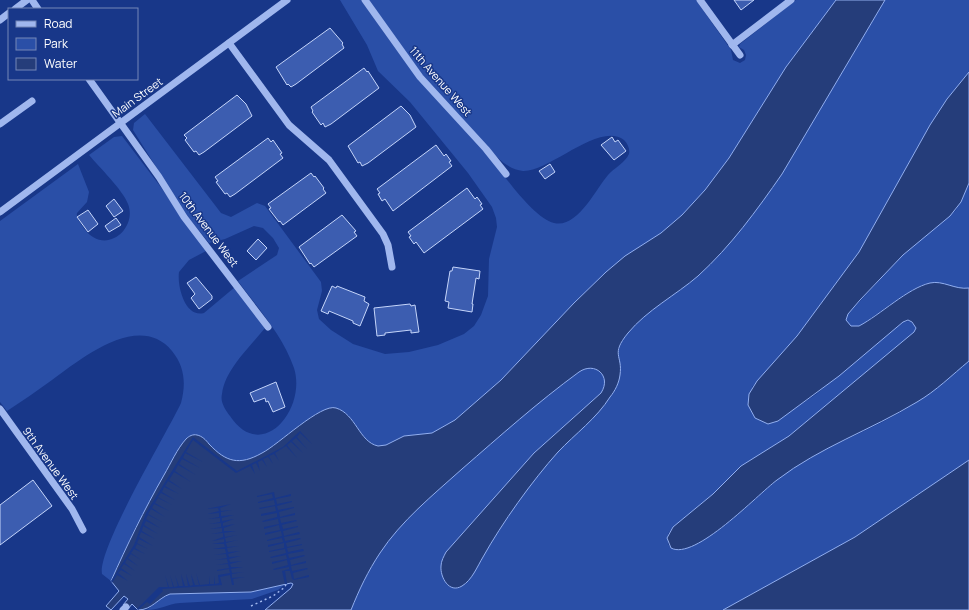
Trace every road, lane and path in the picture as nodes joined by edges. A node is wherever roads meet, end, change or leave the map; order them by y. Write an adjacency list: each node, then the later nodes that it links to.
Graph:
1 (27, 0): 6 (street)
2 (286, 0): 9 (street, Main Street)
3 (365, 0): 16 (street, 11th Avenue West)
4 (700, 0): 10 (street)
5 (791, 0): 10 (street)
6 (16, 8)
7 (8, 14): 8 (street)
8 (0, 20)
9 (229, 43): 14 (street, Main Street); 18 (street)
10 (732, 45): 11 (street)
11 (740, 55)
12 (90, 80): 14 (street, 10th Avenue West)
13 (32, 100): 15 (street)
14 (121, 123): 17 (street, Main Street); 19 (street, 10th Avenue West)
15 (0, 124)
16 (506, 174)
17 (0, 212)
18 (392, 267)
19 (268, 327)
20 (0, 409): 21 (street, 9th Avenue West)
21 (84, 530)
22 (286, 584): 23 (path)
23 (251, 606)

